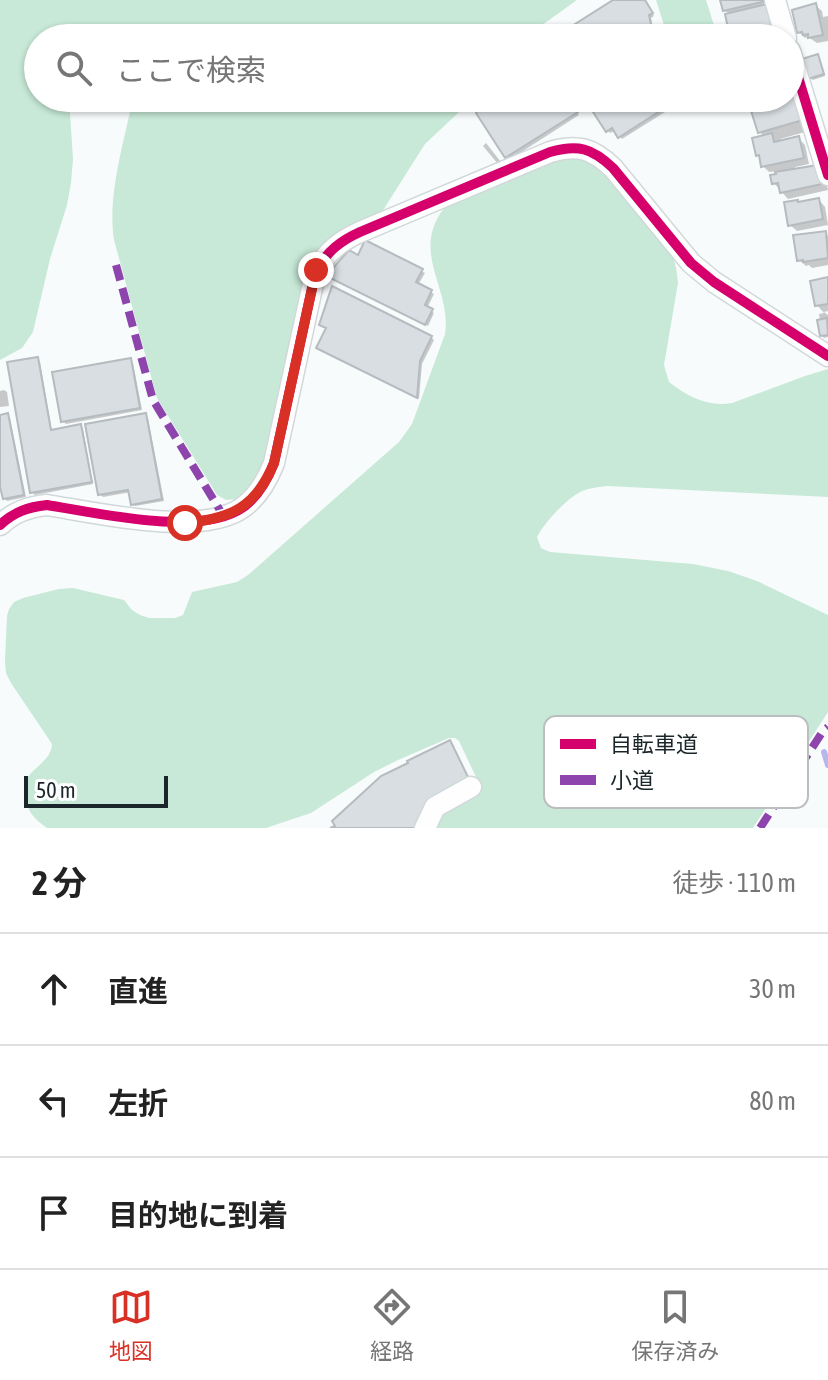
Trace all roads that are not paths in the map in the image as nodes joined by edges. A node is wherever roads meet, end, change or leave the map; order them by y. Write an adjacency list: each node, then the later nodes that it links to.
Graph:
1 (775, 0): 2 (street)
2 (782, 24)
3 (804, 82): 4 (street)
4 (819, 116): 5 (street)
5 (828, 175)
6 (828, 356): 7 (street)
7 (0, 525)
8 (471, 787): 9 (street)
9 (425, 828)

